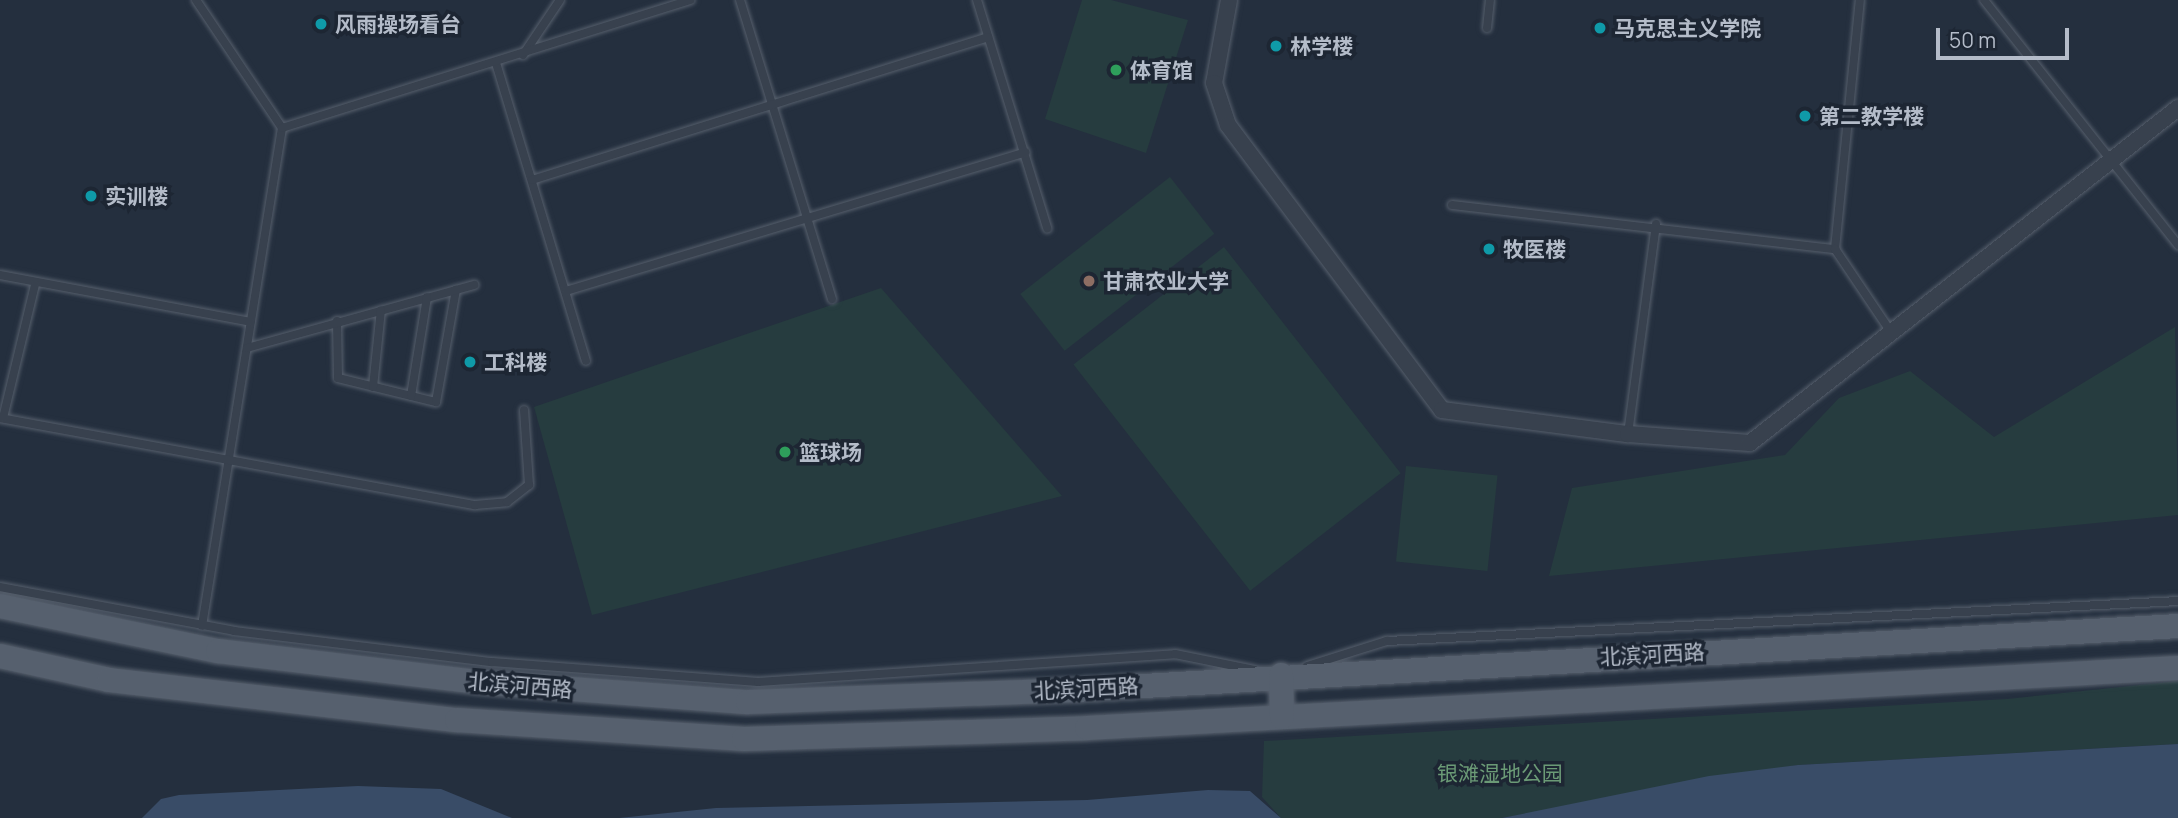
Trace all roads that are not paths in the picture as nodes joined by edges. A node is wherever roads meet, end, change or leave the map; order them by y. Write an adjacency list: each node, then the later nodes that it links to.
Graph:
1 (196, 0): 16 (lane)
2 (560, 0): 12 (lane)
3 (690, 0): 12 (lane)
4 (740, 0): 14 (lane)
5 (976, 0): 11 (lane)
6 (1229, 0): 43 (street)
7 (1490, 0): 10 (lane)
8 (1860, 0): 25 (lane)
9 (1984, 0): 18 (lane)
10 (1487, 28)
11 (988, 37): 14 (lane); 17 (lane)
12 (523, 55): 13 (lane)
13 (496, 63): 16 (lane); 19 (lane)
14 (773, 105): 19 (lane); 21 (lane)
15 (2178, 108): 18 (street)
16 (282, 128): 35 (lane)
17 (1025, 152): 21 (lane); 23 (lane)
18 (2110, 160): 24 (lane); 36 (street)
19 (532, 180): 30 (lane)
20 (1452, 205): 22 (lane)
21 (810, 217): 30 (lane); 32 (lane)
22 (1656, 224): 25 (lane); 43 (lane)
23 (1047, 228)
24 (2178, 245)
25 (1835, 249): 36 (lane)
26 (0, 275): 27 (lane)
27 (35, 285): 35 (lane); 42 (lane)
28 (474, 285): 29 (lane)
29 (456, 290): 31 (lane); 40 (lane)
30 (566, 291): 38 (lane)
31 (427, 297): 33 (lane); 40 (lane)
32 (832, 299)
33 (381, 310): 34 (lane); 39 (lane)
34 (337, 321): 37 (lane); 39 (lane)
35 (251, 322): 37 (lane)
36 (1891, 332): 43 (street)
37 (247, 348): 44 (lane)
38 (586, 361)
39 (373, 387): 40 (lane)
40 (411, 396)
41 (524, 410): 44 (lane)
42 (2, 418): 44 (lane)
43 (1628, 433)
44 (229, 462): 48 (lane)
45 (0, 587): 48 (lane)
46 (2178, 601): 53 (lane)
47 (0, 606): 53 (main road, 北滨河西路)
48 (202, 626): 53 (lane)
49 (2178, 626): 53 (main road, 北滨河西路)
50 (0, 656): 54 (main road, 北滨河西路)
51 (0, 665): 54 (main road)
52 (2178, 668): 55 (main road, 北滨河西路)
53 (1281, 675): 55 (main road)
54 (109, 680): 55 (main road, 北滨河西路)
55 (1282, 717)

